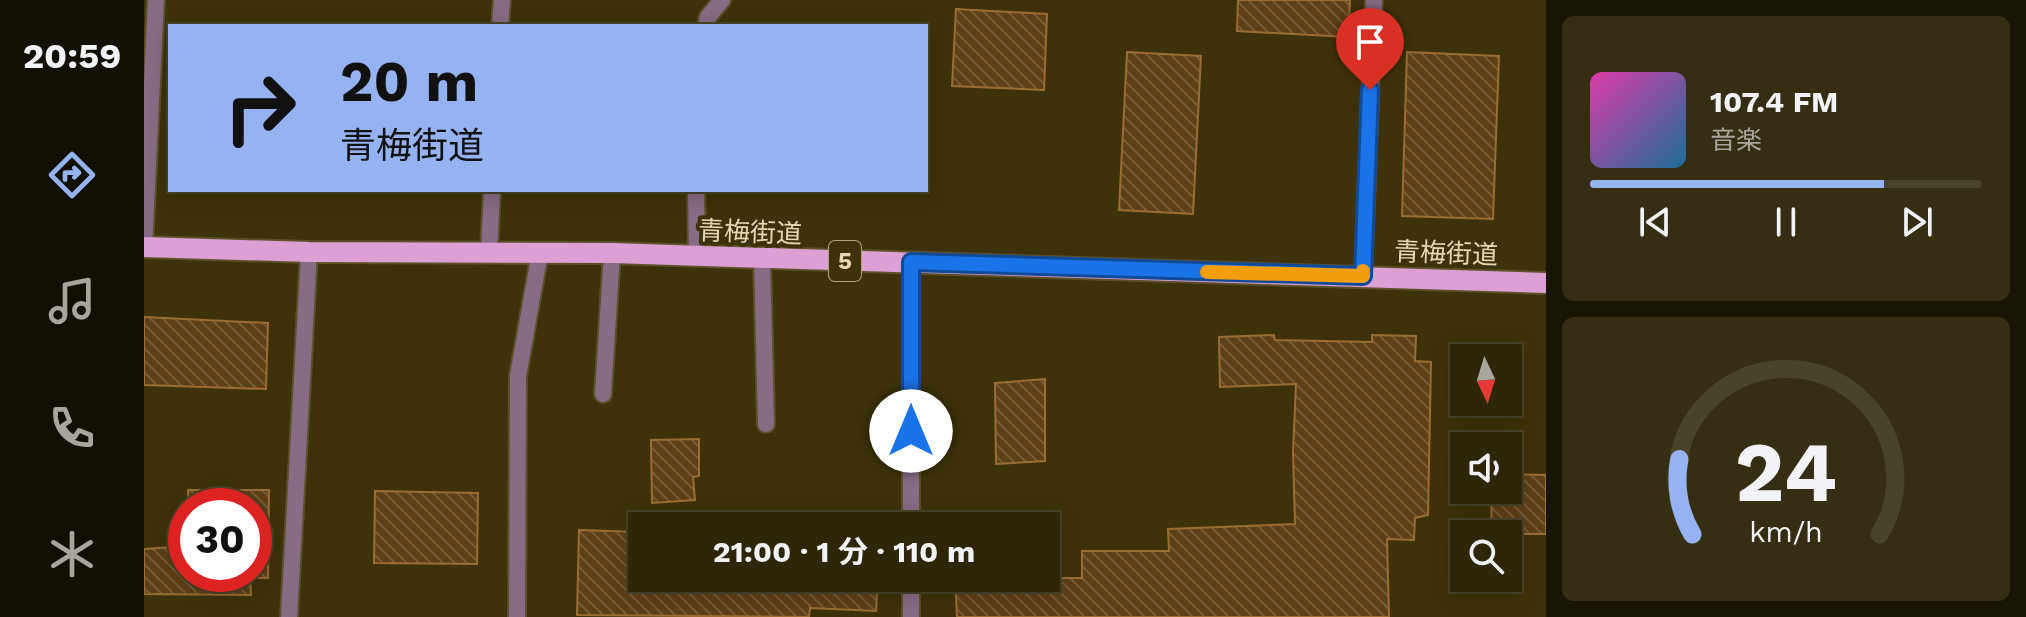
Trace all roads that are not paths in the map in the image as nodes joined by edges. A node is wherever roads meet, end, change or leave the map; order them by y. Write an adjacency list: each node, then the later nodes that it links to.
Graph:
1 (156, 0): 9 (street)
2 (502, 0): 5 (street)
3 (722, 0): 6 (street)
4 (1374, 0): 17 (street)
5 (500, 24)
6 (706, 24)
7 (492, 192): 11 (street)
8 (696, 192): 14 (street)
9 (144, 247): 10 (main road, 青梅街道 / 5)
10 (309, 252): 11 (main road, 青梅街道 / 5); 23 (street)
11 (489, 252): 12 (main road, 青梅街道 / 5)
12 (540, 252): 13 (main road, 青梅街道 / 5); 24 (street)
13 (612, 253): 14 (main road, 青梅街道 / 5); 19 (street)
14 (697, 256): 15 (main road, 青梅街道 / 5)
15 (762, 258): 16 (main road, 青梅街道 / 5); 20 (street)
16 (911, 262): 17 (main road, 青梅街道 / 5); 21 (street)
17 (1363, 276): 18 (main road, 青梅街道 / 5)
18 (1546, 283)
19 (603, 394)
20 (766, 424)
21 (911, 512)
22 (911, 592): 25 (street)
23 (289, 617)
24 (517, 617)
25 (911, 617)

